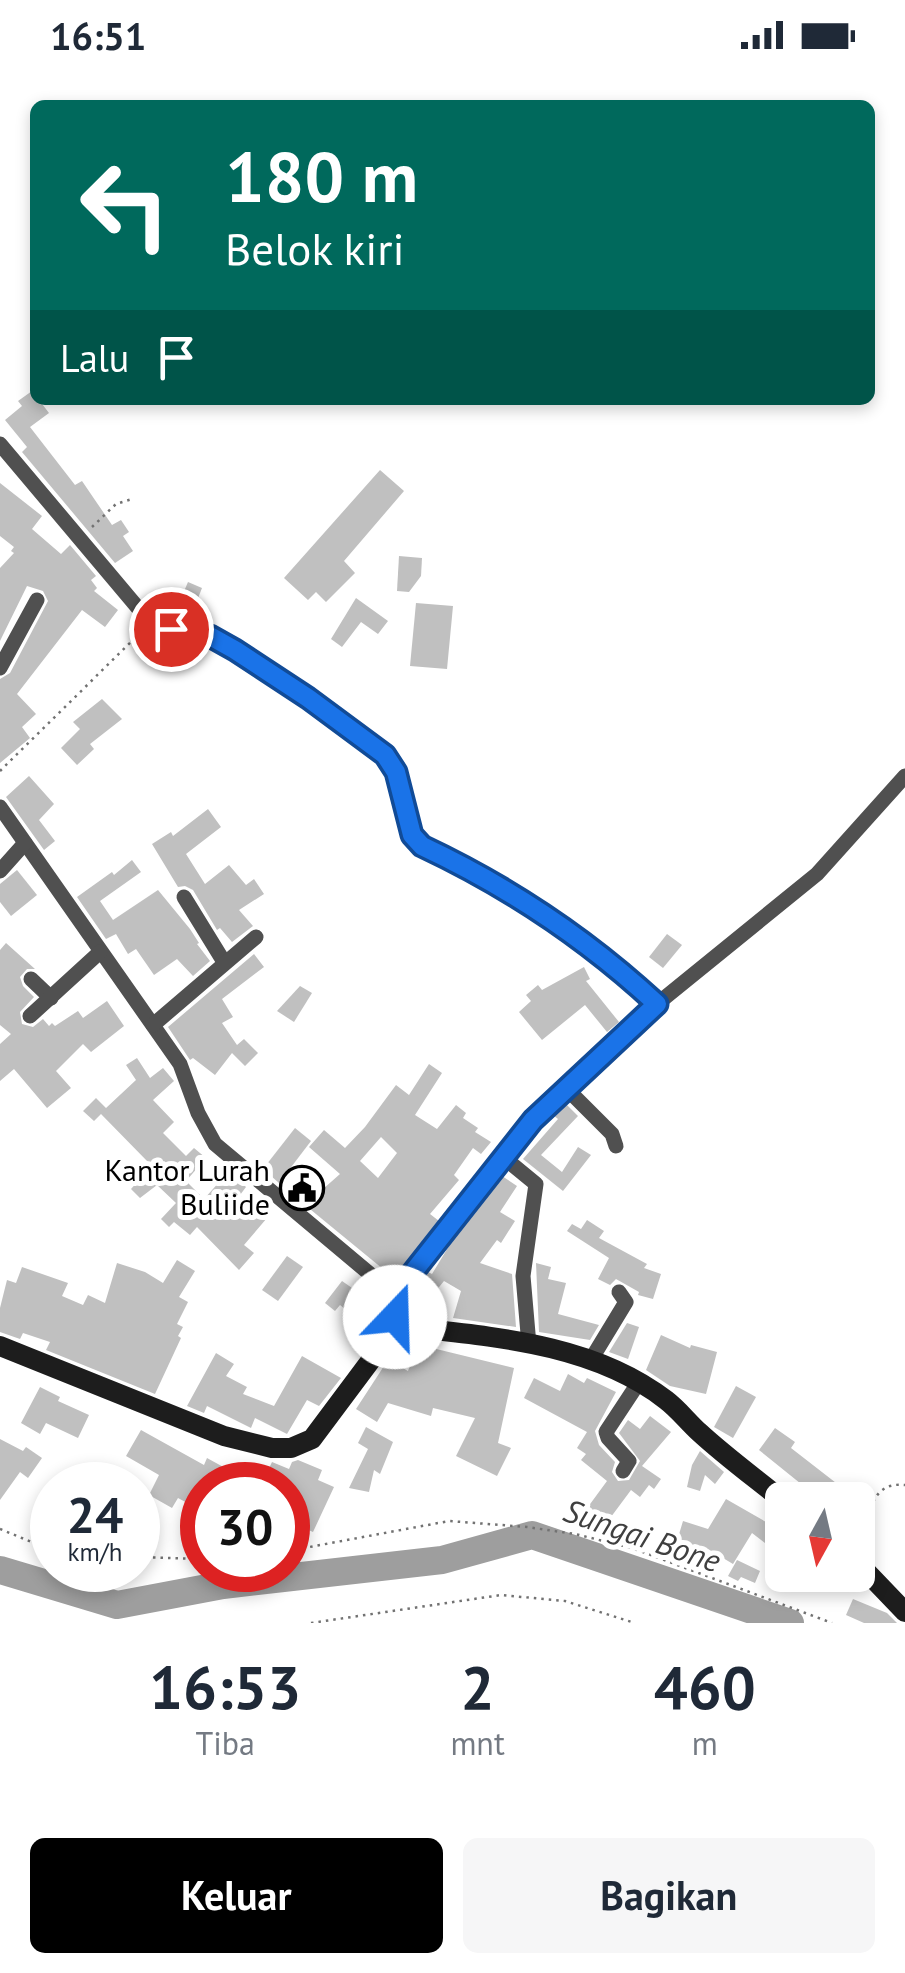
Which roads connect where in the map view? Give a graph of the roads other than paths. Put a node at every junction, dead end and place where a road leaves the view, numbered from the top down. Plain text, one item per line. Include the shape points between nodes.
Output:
1 (0, 444) edge
2 (37, 600) dead end
3 (0, 668) edge
4 (905, 776) edge
5 (0, 807) edge
6 (24, 842) junction
7 (0, 871) edge
8 (184, 897) dead end
9 (256, 937) dead end
10 (100, 952) junction
11 (224, 962) junction
12 (32, 978) dead end
13 (51, 998) junction
14 (657, 1004) junction
15 (30, 1016) dead end
16 (152, 1025) junction
17 (567, 1089) junction
18 (616, 1146) dead end
19 (502, 1156) junction
20 (619, 1292) dead end
21 (395, 1295) junction
22 (426, 1329) junction
23 (396, 1339) junction
24 (529, 1344) junction
25 (0, 1346) edge
26 (592, 1358) junction
27 (639, 1382) junction
28 (623, 1472) dead end
29 (765, 1486) edge
30 (875, 1581) edge
31 (905, 1612) edge

1 - 14 street via 154,622 210,636 363,736 396,772 412,835 422,846 609,960
2 - 3 street
4 - 14 street via 816,874
5 - 6 street
6 - 7 street
6 - 10 street
8 - 11 street
9 - 11 street
10 - 13 street
10 - 16 street
11 - 16 street
12 - 13 street
13 - 15 street
14 - 17 street
16 - 21 street via 180,1064 215,1144
17 - 18 street
17 - 19 street
19 - 21 street
19 - 24 street via 536,1184 523,1276
20 - 26 street via 626,1302
21 - 22 street
21 - 23 street
22 - 23 street
22 - 24 street
23 - 25 street via 374,1356 312,1440 291,1448 224,1436
24 - 26 street
26 - 27 street
27 - 28 street via 606,1432 629,1460
27 - 29 street
30 - 31 street

